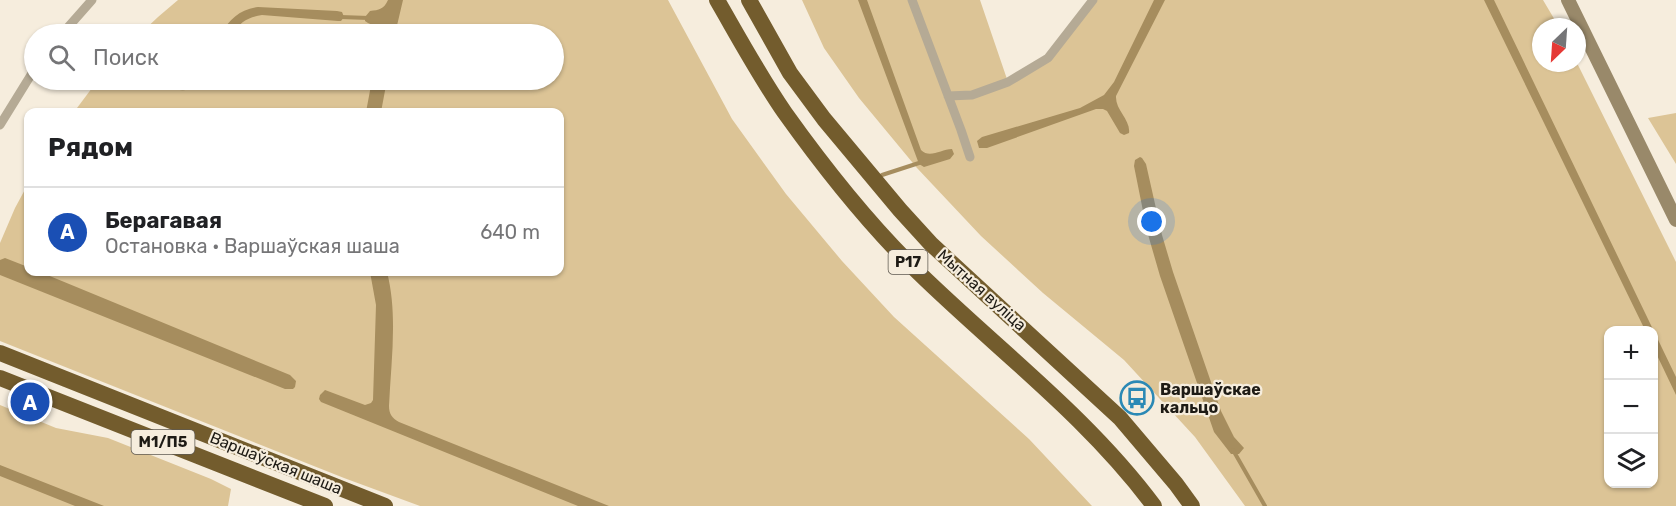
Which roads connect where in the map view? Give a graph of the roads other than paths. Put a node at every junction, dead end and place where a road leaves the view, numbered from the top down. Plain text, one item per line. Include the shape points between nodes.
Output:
1 (92, 0) edge
2 (717, 0) edge
3 (749, 0) edge
4 (912, 0) edge
5 (1093, 0) edge
6 (1568, 0) edge
7 (71, 24) edge
8 (24, 86) edge
9 (948, 96) junction
10 (0, 125) edge
11 (970, 157) dead end
12 (1676, 220) edge
13 (0, 353) edge
14 (0, 378) edge
15 (325, 506) edge
16 (386, 506) edge
17 (1154, 506) edge
18 (1192, 506) edge

1 - 7 street
2 - 17 highway, Мытная вуліца / Р17 via 785,112 870,222 918,272 1090,430
3 - 18 highway, Мытная вуліца / Р17 via 790,73 900,210 1120,418
4 - 9 street
5 - 9 street via 1048,58 1008,82 972,95
6 - 12 main road
8 - 10 street
9 - 11 street
13 - 16 highway, Варшаўская шаша / М1/П5
14 - 15 highway, Варшаўская шаша / М1/П5

